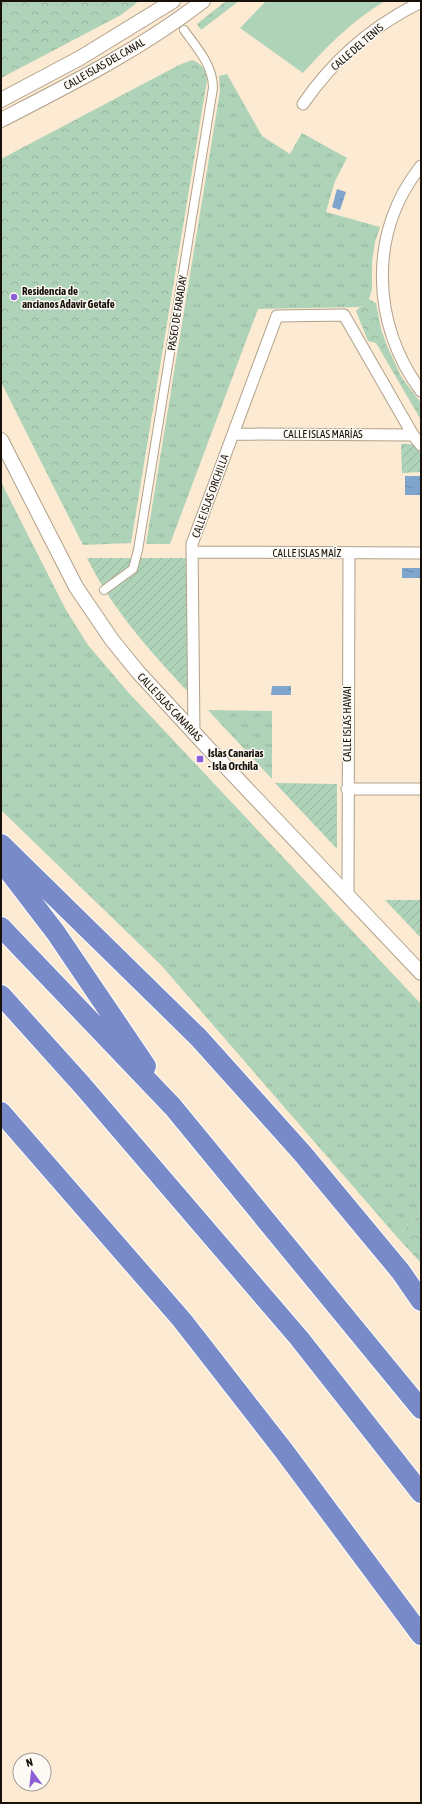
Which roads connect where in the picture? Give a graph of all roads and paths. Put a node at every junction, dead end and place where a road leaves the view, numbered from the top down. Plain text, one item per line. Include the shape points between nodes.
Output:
1 (173, 1) edge
2 (203, 1) edge
3 (421, 2) edge
4 (184, 30) dead end
5 (1, 100) edge
6 (303, 104) dead end
7 (1, 120) edge
8 (421, 166) edge
9 (421, 391) edge
10 (233, 434) junction
11 (413, 435) junction
12 (1, 440) edge
13 (421, 445) edge
14 (192, 552) junction
15 (349, 553) junction
16 (421, 553) edge
17 (104, 590) dead end
18 (194, 733) junction
19 (347, 789) junction
20 (421, 789) edge
21 (1, 844) edge
22 (1, 861) edge
23 (348, 894) junction
24 (1, 927) edge
25 (421, 973) edge
26 (1, 994) edge
27 (174, 1107) junction
28 (1, 1112) edge
29 (421, 1301) edge
30 (421, 1409) edge
31 (421, 1493) edge
32 (421, 1635) edge

1 - 5 street, CALLE ISLAS DEL CANAL via 80,58
2 - 7 street, CALLE ISLAS DEL CANAL via 181,18 100,69
3 - 6 street, CALLE DEL TENIS via 376,28 347,53
4 - 17 street, PASEO DE FARADAY via 210,68 214,88 138,550 133,569
8 - 9 street via 408,183 390,226 383,251 381,284 394,344 408,374
10 - 11 street, CALLE ISLAS MARÍAS
10 - 11 street, CALLE ISLAS ORCHILLA via 276,316 344,315
10 - 14 street, CALLE ISLAS ORCHILLA via 192,544
11 - 13 street
12 - 18 street, CALLE ISLAS CANARIAS via 76,587 112,640
14 - 15 street, CALLE ISLAS MAÍZ
14 - 18 street, CALLE ISLAS ORCHILLA
15 - 16 street, CALLE ISLAS MAÍZ
15 - 19 street, CALLE ISLAS HAWAI
18 - 23 street, CALLE ISLAS CANARIAS
19 - 20 street
19 - 23 street, CALLE ISLAS HAWAI
21 - 29 highway via 199,1038 303,1154 401,1272
22 - 27 highway via 56,933
23 - 25 street, CALLE ISLAS CANARIAS
24 - 27 highway
26 - 31 highway via 299,1338
27 - 30 highway
28 - 32 highway via 182,1320 284,1451

